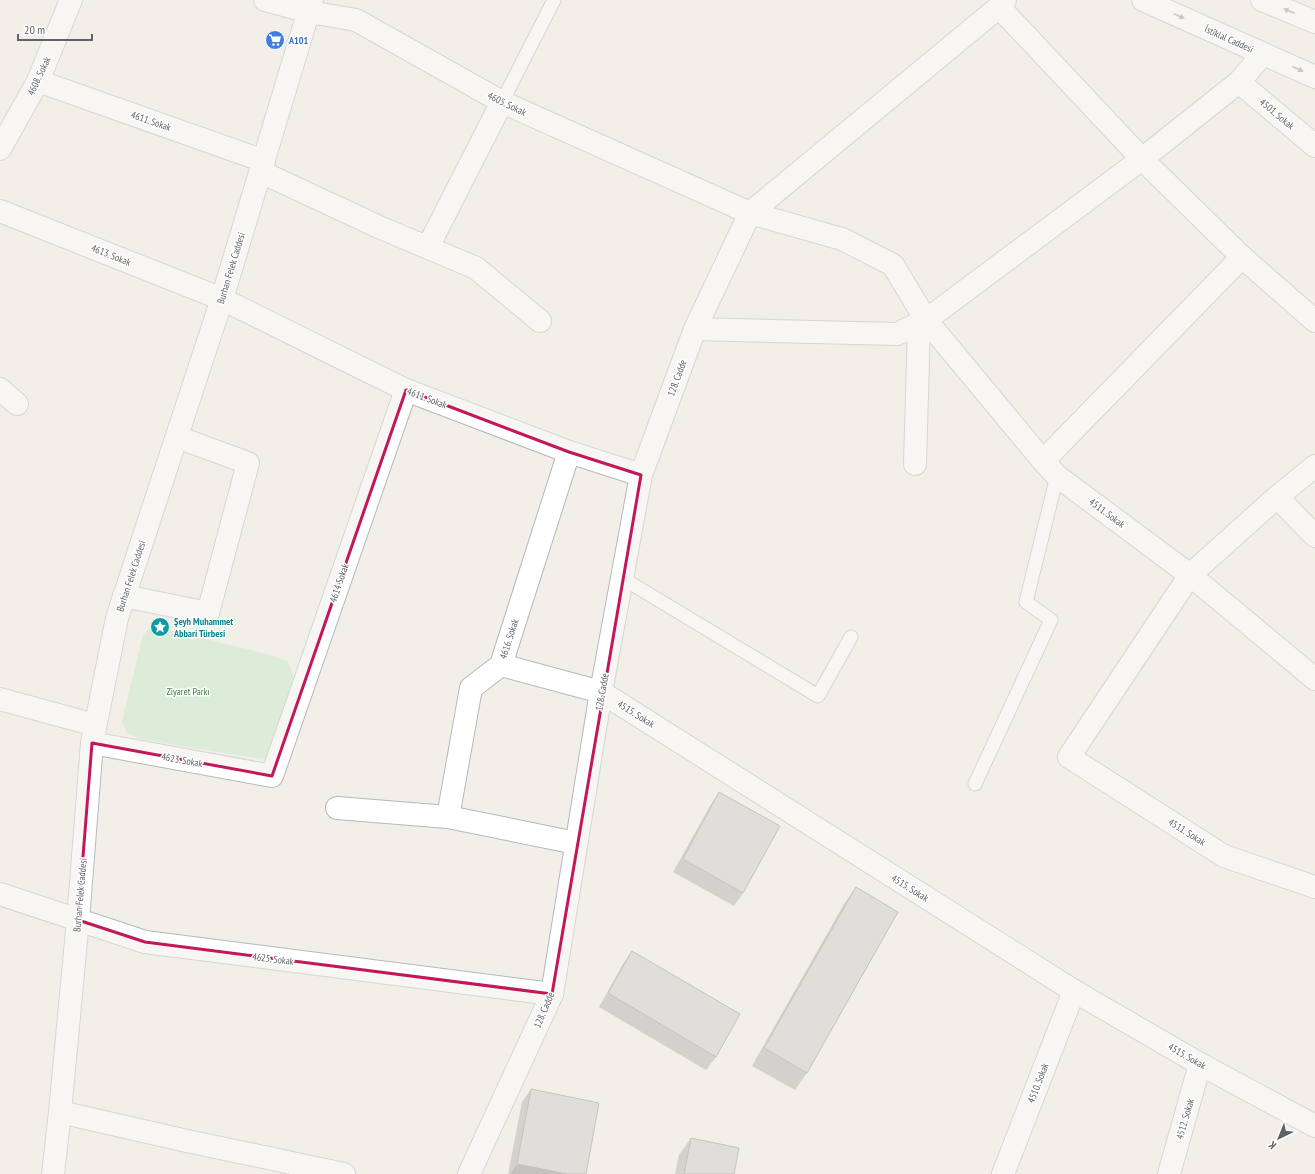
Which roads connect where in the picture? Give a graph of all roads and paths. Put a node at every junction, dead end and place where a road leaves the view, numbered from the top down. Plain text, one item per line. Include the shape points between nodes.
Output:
1 (71, 0) edge
2 (265, 0) edge
3 (554, 0) edge
4 (1144, 0) edge
5 (1262, 0) edge
6 (1002, 4) edge
7 (311, 6) edge
8 (1315, 22) edge
9 (1263, 54) junction
10 (1315, 77) edge
11 (38, 81) junction
12 (1239, 82) junction
13 (502, 102) junction
14 (1315, 146) edge
15 (0, 149) edge
16 (1142, 159) junction
17 (262, 166) junction
18 (0, 211) edge
19 (750, 213) junction
20 (428, 248) junction
21 (1242, 257) junction
22 (222, 299) junction
23 (540, 320) dead end
24 (1315, 321) edge
25 (923, 322) junction
26 (695, 329) junction
27 (0, 389) edge
28 (406, 390) junction
29 (17, 404) dead end
30 (177, 437) junction
31 (569, 452) junction
32 (915, 464) dead end
33 (1315, 466) edge
34 (1050, 469) junction
35 (641, 475) junction
36 (1276, 497) junction
37 (1315, 536) edge
38 (1190, 575) junction
39 (622, 578) junction
40 (124, 596) junction
41 (851, 637) dead end
42 (501, 665) junction
43 (1315, 678) edge
44 (601, 692) junction
45 (0, 699) edge
46 (94, 734) junction
47 (272, 776) joint
48 (975, 784) dead end
49 (337, 808) dead end
50 (448, 817) junction
51 (576, 843) junction
52 (1315, 887) edge
53 (0, 894) edge
54 (78, 920) junction
55 (1074, 991) junction
56 (552, 994) junction
57 (1200, 1064) junction
58 (60, 1112) junction
59 (1315, 1126) edge
60 (53, 1174) edge
61 (344, 1174) edge
62 (469, 1174) edge
63 (1003, 1174) edge
64 (1169, 1174) edge

1 - 11 street, 4608. Sokak
2 - 7 street, 4605. Sokak
3 - 13 lane
4 -> 9 street, İstiklal Caddesi
8 -> 5 street
6 - 16 street
6 - 19 street
7 - 13 street, 4605. Sokak via 356,20
7 - 17 street, Burhan Felek Caddesi
9 -> 10 street, İstiklal Caddesi
9 - 12 street
11 - 15 street, 4608. Sokak
11 - 17 street, 4611. Sokak
12 - 14 street, 4501. Sokak
12 - 16 street
13 - 19 street, 4605. Sokak
13 - 20 street
16 - 21 street
16 - 25 street
17 - 20 street, 4611. Sokak via 379,227
17 - 22 street, Burhan Felek Caddesi
18 - 22 street, 4613. Sokak
19 - 25 street, 4605. Sokak via 842,239 893,265
19 - 26 street, 128. Cadde
20 - 23 street, 4611. Sokak via 476,268
21 - 24 street
21 - 34 street
22 - 28 street, 4611. Sokak
22 - 30 street, Burhan Felek Caddesi
25 - 26 street via 897,334
25 - 32 street
25 - 34 street, 4511. Sokak
26 - 35 street, 128. Cadde
27 - 29 street
28 - 31 street, 4611. Sokak
28 - 47 street, 4614 Sokak
30 - 40 street, Burhan Felek Caddesi
30 - 40 street via 248,463 208,613
31 - 35 street, 4611. Sokak
31 - 42 street, 4616. Sokak
33 - 36 street
34 - 38 street, 4511. Sokak
34 - 48 lane via 1026,602 1051,620
35 - 39 street, 128. Cadde
36 - 37 street
36 - 38 street
38 - 43 street, 4511. Sokak
38 - 52 street, 4511. Sokak via 1069,757 1224,856
39 - 41 lane via 818,696
39 - 44 street, 128. Cadde
40 - 46 street, Burhan Felek Caddesi via 117,618
42 - 44 street, 4515. Sokak
42 - 50 street, 4616. Sokak via 471,688
44 - 51 street, 128. Cadde
44 - 55 street, 4515. Sokak
45 - 46 street, 4623. Sokak
46 - 47 street, 4623. Sokak
46 - 54 street, Burhan Felek Caddesi
49 - 50 street
50 - 51 street
51 - 56 street, 128. Cadde
53 - 54 street, 4625. Sokak
54 - 56 street, 4625. Sokak via 145,942
54 - 58 street, Burhan Felek Caddesi
55 - 57 street, 4515. Sokak
55 - 63 street, 4510. Sokak
56 - 62 street, 128. Cadde
57 - 59 street, 4515. Sokak
57 - 64 street, 4512. Sokak
58 - 60 street, Burhan Felek Caddesi
58 - 61 street

